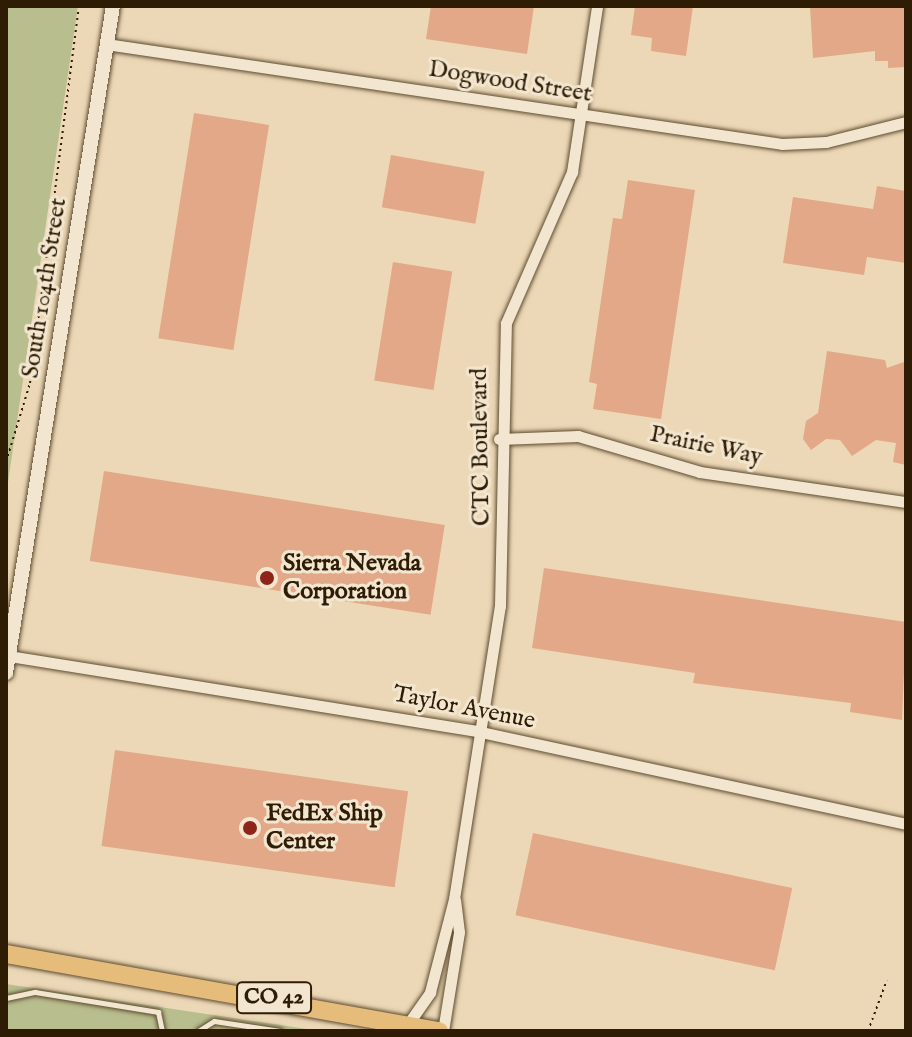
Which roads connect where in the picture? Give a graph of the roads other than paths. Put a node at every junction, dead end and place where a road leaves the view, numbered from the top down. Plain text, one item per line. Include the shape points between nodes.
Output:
1 (113, 6) edge
2 (597, 6) edge
3 (106, 44) junction
4 (580, 115) junction
5 (906, 122) edge
6 (499, 439) junction
7 (906, 502) edge
8 (9, 656) junction
9 (6, 673) edge
10 (481, 732) junction
11 (906, 824) edge
12 (454, 899) junction
13 (6, 954) edge
14 (6, 998) edge
15 (408, 1024) junction
16 (162, 1031) edge
17 (198, 1031) edge
18 (280, 1031) edge
19 (441, 1031) edge

1 - 3 street, South 104th Street
2 - 4 street, CTC Boulevard
3 - 4 street, Dogwood Street
3 - 8 street, South 104th Street
4 - 5 street, Dogwood Street via 782,144 826,142
4 - 6 street, CTC Boulevard via 572,172 506,323
6 - 7 street, Prairie Way via 578,436 700,472
6 - 10 street, CTC Boulevard via 503,570
8 - 9 street, South 104th Street
8 - 10 street, Taylor Avenue
10 - 11 street, Taylor Avenue
10 - 12 street, CTC Boulevard
12 - 15 street, CTC Boulevard via 430,992
12 - 19 street, CTC Boulevard via 459,932
13 - 15 main road, CO 42
14 - 16 lane via 35,992 158,1012
15 - 19 main road, CO 42
17 - 18 lane via 214,1021

